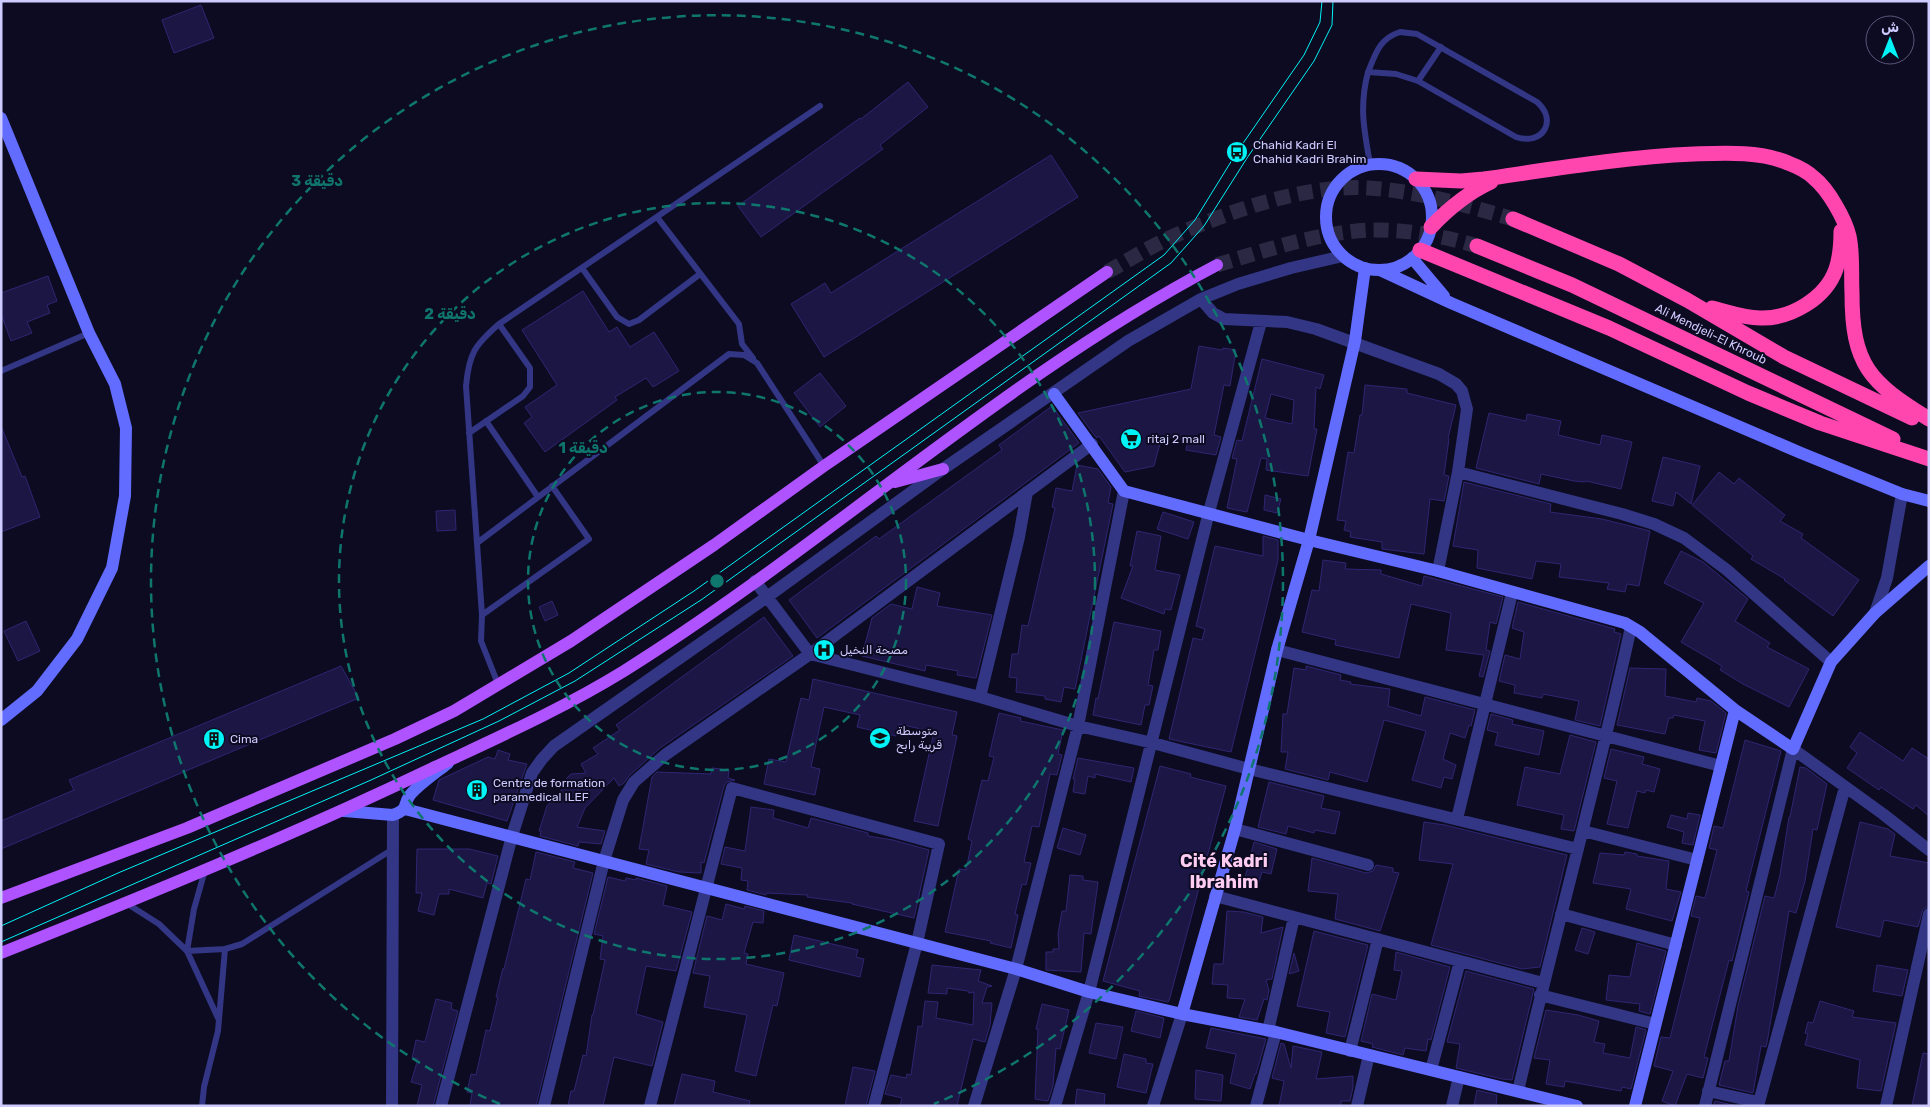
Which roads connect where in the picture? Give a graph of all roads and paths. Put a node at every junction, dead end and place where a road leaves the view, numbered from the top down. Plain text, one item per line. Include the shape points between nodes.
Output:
1 (1441, 47) junction
2 (1368, 72) junction
3 (1418, 81) junction
4 (820, 106) dead end
5 (1, 118) edge
6 (1370, 164) junction
7 (1506, 176) junction
8 (1416, 178) junction
9 (657, 217) junction
10 (1513, 219) tunnel mouth
11 (1842, 219) junction
12 (1431, 228) junction
13 (1478, 246) tunnel mouth
14 (1416, 254) junction
15 (1343, 256) junction
16 (1217, 265) tunnel mouth
17 (582, 268) junction
18 (1366, 268) junction
19 (1380, 270) junction
20 (1107, 272) tunnel mouth
21 (700, 274) junction
22 (1201, 299) junction
23 (1686, 300) junction
24 (1451, 303) junction
25 (1261, 322) junction
26 (499, 324) junction
27 (89, 333) junction
28 (1355, 341) junction
29 (757, 363) junction
30 (1, 372) edge
31 (1054, 394) junction
32 (1929, 419) edge
33 (486, 421) junction
34 (1929, 426) edge
35 (469, 433) junction
36 (1092, 444) junction
37 (1929, 458) edge
38 (824, 466) junction
39 (944, 469) junction
40 (1458, 472) junction
41 (888, 484) junction
42 (552, 486) junction
43 (1124, 491) junction
44 (1028, 492) junction
45 (1902, 494) junction
46 (538, 497) junction
47 (1929, 501) edge
48 (1209, 512) junction
49 (1309, 540) junction
50 (477, 543) junction
51 (1929, 566) edge
52 (1438, 571) junction
53 (755, 581) junction
54 (1512, 593) junction
55 (767, 597) junction
56 (1875, 613) junction
57 (482, 615) junction
58 (1631, 627) junction
59 (1277, 650) junction
60 (810, 654) junction
61 (1831, 662) junction
62 (498, 684) junction
63 (980, 697) junction
64 (1484, 703) junction
65 (1735, 710) junction
66 (1, 720) edge
67 (1078, 726) junction
68 (1607, 735) junction
69 (1152, 743) junction
70 (1793, 749) junction
71 (453, 759) junction
72 (1721, 766) junction
73 (1249, 769) junction
74 (1845, 787) junction
75 (405, 808) junction
76 (344, 811) junction
77 (393, 815) junction
78 (1457, 818) junction
79 (1235, 829) junction
80 (1583, 831) junction
81 (512, 836) junction
82 (392, 849) junction
83 (1578, 849) junction
84 (1929, 850) edge
85 (1697, 860) junction
86 (604, 861) junction
87 (1368, 865) dead end
88 (206, 870) junction
89 (705, 887) junction
90 (26, 888) junction
91 (1, 893) edge
92 (1215, 896) junction
93 (1, 898) edge
94 (126, 903) junction
95 (1561, 914) junction
96 (1929, 914) edge
97 (1294, 917) junction
98 (1378, 939) junction
99 (917, 943) junction
100 (1676, 945) junction
101 (225, 949) junction
102 (187, 951) junction
103 (1, 954) edge
104 (1460, 961) junction
105 (1016, 969) junction
106 (1542, 989) junction
107 (1089, 992) junction
108 (1182, 1014) junction
109 (219, 1019) junction
110 (1655, 1024) junction
111 (1272, 1032) junction
112 (1350, 1050) junction
113 (1369, 1055) junction
114 (1431, 1070) junction
115 (1459, 1077) junction
116 (1518, 1091) junction
117 (1708, 1091) junction
118 (1540, 1101) edge
119 (1758, 1104) edge
120 (202, 1106) edge
121 (392, 1106) edge
122 (441, 1106) edge
123 (544, 1106) edge
124 (650, 1106) edge
125 (874, 1106) edge
126 (974, 1106) edge
127 (1054, 1106) edge
128 (1153, 1106) edge
129 (1256, 1106) edge
130 (1357, 1106) edge
131 (1452, 1106) edge
132 (1577, 1106) edge
133 (1634, 1106) edge
134 (1705, 1106) edge
135 (1886, 1106) edge

1 - 2 lane via 1409,32 1391,35 1378,47
1 - 3 lane
1 - 3 lane via 1537,102 1547,116 1547,125 1542,133 1525,140 1516,137
2 - 3 lane via 1396,74
2 - 6 lane via 1362,104
4 - 9 lane
5 - 27 street
6 - 8 street via 1387,164
6 - 15 street via 1340,180 1326,210 1327,227
7 - 8 highway via 1461,181
7 - 11 highway via 1664,156 1758,155 1787,162 1814,178 1832,199
7 - 12 highway via 1465,196
8 - 12 street via 1426,193 1431,210
9 - 17 lane
9 - 21 lane
10 - 23 highway, Ali Mendjeli-El Khroub via 1619,264
11 - 23 highway via 1836,270 1821,293 1806,306 1784,315 1761,318
11 - 32 highway via 1849,235 1852,315 1858,351 1878,383
12 - 14 street via 1427,240
13 - 37 highway, Ali Mendjeli-El Khroub via 1607,301
14 - 19 street via 1402,264
14 - 24 street via 1430,282
14 - 37 highway via 1609,328 1820,423
15 - 18 street
15 - 22 street via 1238,284
16 - 41 main road via 1164,292 1034,377
17 - 21 lane via 617,317 628,324 639,320
17 - 26 lane
18 - 19 street
18 - 28 street
19 - 24 street
20 - 38 main road
21 - 29 lane via 739,324 742,344
22 - 25 street via 1213,313 1224,319
22 - 31 street via 1128,341
23 - 34 highway, Ali Mendjeli-El Khroub via 1784,357
24 - 45 street
25 - 28 street via 1287,322
25 - 48 street
26 - 33 lane via 530,368 530,388
26 - 35 lane via 480,341 468,363
27 - 30 lane
27 - 66 street via 115,384 126,428 125,496 112,568 77,639 37,691
28 - 40 street via 1448,378 1462,391 1467,410
28 - 49 street
29 - 38 lane
29 - 42 lane via 744,355 729,354
31 - 36 street
31 - 39 street
33 - 35 lane
33 - 46 lane
35 - 50 lane
36 - 43 street
36 - 44 street
38 - 62 main road via 572,641
39 - 41 main road
39 - 55 street
40 - 52 street
40 - 61 street via 1622,514 1676,535 1727,570
41 - 53 main road
42 - 46 lane
42 - 57 lane via 589,539
43 - 48 street
43 - 67 street
44 - 60 street
44 - 63 street
45 - 47 street
45 - 56 street via 1886,578
46 - 50 lane
48 - 49 street
48 - 69 street
49 - 52 street
49 - 59 street
50 - 57 lane
51 - 56 street
52 - 54 street
53 - 55 street
53 - 71 main road via 622,672 528,724
54 - 58 street
54 - 64 street
55 - 60 street
55 - 81 street via 554,746 532,774
56 - 61 street
57 - 62 lane via 481,641
58 - 65 street
58 - 68 street
59 - 64 street
59 - 73 street
60 - 63 street
60 - 86 street via 665,755 634,782 624,800
61 - 70 street
62 - 90 main road via 454,711 395,739 187,828
63 - 67 street
64 - 68 street
64 - 78 street
65 - 70 street
65 - 72 street
67 - 69 street
67 - 105 street
68 - 72 street
68 - 80 street
69 - 73 street
69 - 107 street
70 - 74 street
70 - 117 street
71 - 75 street via 410,796
71 - 76 main road
72 - 85 street
73 - 78 street
73 - 79 street
74 - 84 street
74 - 119 street
75 - 77 street
75 - 81 street
76 - 77 street
76 - 88 main road
77 - 82 street
78 - 83 street
79 - 87 street
79 - 92 street
80 - 83 street
80 - 85 street
81 - 86 street
81 - 122 street
82 - 101 lane via 249,940
82 - 121 street
83 - 95 street
85 - 100 street
86 - 89 street
86 - 123 street
88 - 94 main road
88 - 102 lane via 194,909
89 - 99 street
89 - 99 street via 732,788 939,844
89 - 124 street
90 - 91 lane
90 - 93 main road
92 - 97 street
92 - 108 street
94 - 102 lane via 159,924
94 - 103 main road
95 - 100 street
95 - 106 street
96 - 135 street
97 - 98 street
97 - 111 street
98 - 104 street
98 - 112 street
99 - 105 street
99 - 125 street
100 - 110 street
101 - 102 lane
101 - 109 lane
102 - 109 lane
104 - 106 street
104 - 114 street
105 - 107 street
105 - 126 street
106 - 110 street
106 - 116 street
107 - 108 street
107 - 127 street
108 - 111 street
108 - 128 street
109 - 120 lane
110 - 133 street
111 - 112 street
111 - 129 street
112 - 113 street
113 - 114 street
113 - 130 street
114 - 115 street
115 - 116 street
115 - 131 street
116 - 118 street
117 - 119 street
117 - 134 street
118 - 132 street

